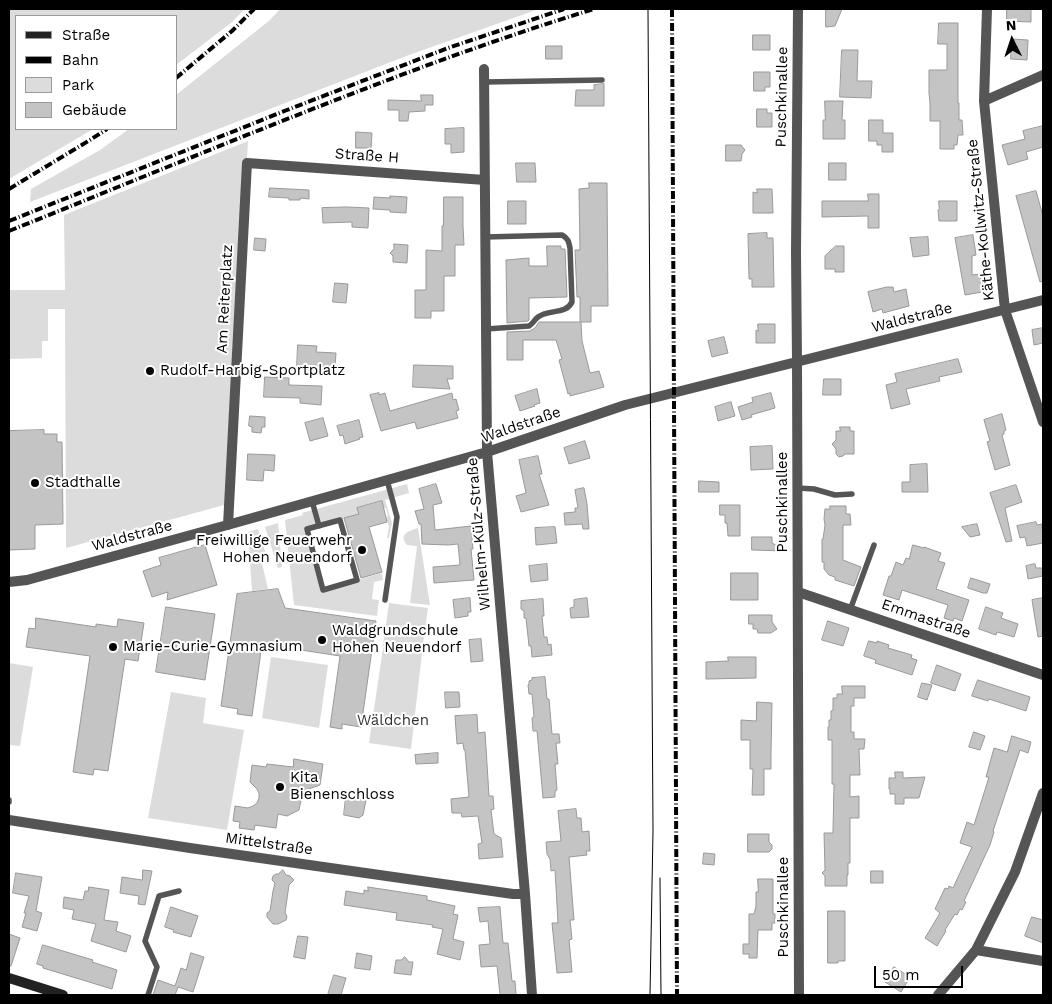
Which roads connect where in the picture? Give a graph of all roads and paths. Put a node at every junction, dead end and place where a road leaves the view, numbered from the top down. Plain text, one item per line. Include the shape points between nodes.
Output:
1 (798, 9) edge
2 (987, 9) edge
3 (484, 70) dead end
4 (1043, 75) edge
5 (602, 80) dead end
6 (485, 82) junction
7 (984, 101) junction
8 (247, 164) joint
9 (485, 180) junction
10 (485, 237) junction
11 (1043, 300) edge
12 (1005, 310) junction
13 (486, 329) junction
14 (797, 361) junction
15 (1043, 422) edge
16 (487, 452) junction
17 (387, 480) junction
18 (798, 488) junction
19 (852, 494) dead end
20 (312, 501) junction
21 (228, 525) junction
22 (319, 526) junction
23 (874, 545) dead end
24 (9, 582) edge
25 (798, 592) junction
26 (385, 600) dead end
27 (850, 610) junction
28 (1043, 675) edge
29 (1043, 793) edge
30 (9, 820) edge
31 (180, 891) dead end
32 (525, 894) junction
33 (976, 950) junction
34 (1043, 961) edge
35 (9, 978) edge
36 (63, 995) edge
37 (148, 995) edge
38 (532, 995) edge
39 (799, 995) edge
40 (938, 995) edge

1 - 14 street, Puschkinallee
2 - 7 street, Käthe-Kollwitz-Straße
3 - 6 street, Wilhelm-Külz-Straße
4 - 7 street
5 - 6 lane
6 - 9 street, Wilhelm-Külz-Straße
7 - 12 street, Käthe-Kollwitz-Straße
8 - 9 street, Straße H
8 - 21 street, Am Reiterplatz
9 - 10 street, Wilhelm-Külz-Straße
10 - 13 street, Wilhelm-Külz-Straße
10 - 13 lane via 565,236 570,242 572,302 567,308 540,316 529,326
11 - 12 street, Waldstraße
12 - 14 street, Waldstraße
12 - 15 street, Käthe-Kollwitz-Straße
13 - 16 street, Wilhelm-Külz-Straße
14 - 16 street, Waldstraße via 625,405
14 - 18 street, Puschkinallee
16 - 17 street, Waldstraße
16 - 32 street, Wilhelm-Külz-Straße
17 - 20 street, Waldstraße
17 - 26 lane via 397,517
18 - 19 lane via 834,495
18 - 25 street, Puschkinallee
20 - 21 street, Waldstraße
20 - 22 lane
21 - 24 street, Waldstraße
22 - 22 lane via 340,520 357,580 323,590 307,529
23 - 27 lane
25 - 27 street, Emmastraße
25 - 39 street, Puschkinallee
27 - 28 street, Emmastraße
29 - 33 street via 1015,872
30 - 32 street, Mittelstraße
31 - 37 lane via 159,896 145,940 157,967
32 - 38 street, Wilhelm-Külz-Straße
33 - 34 street
33 - 40 street
35 - 36 main road

